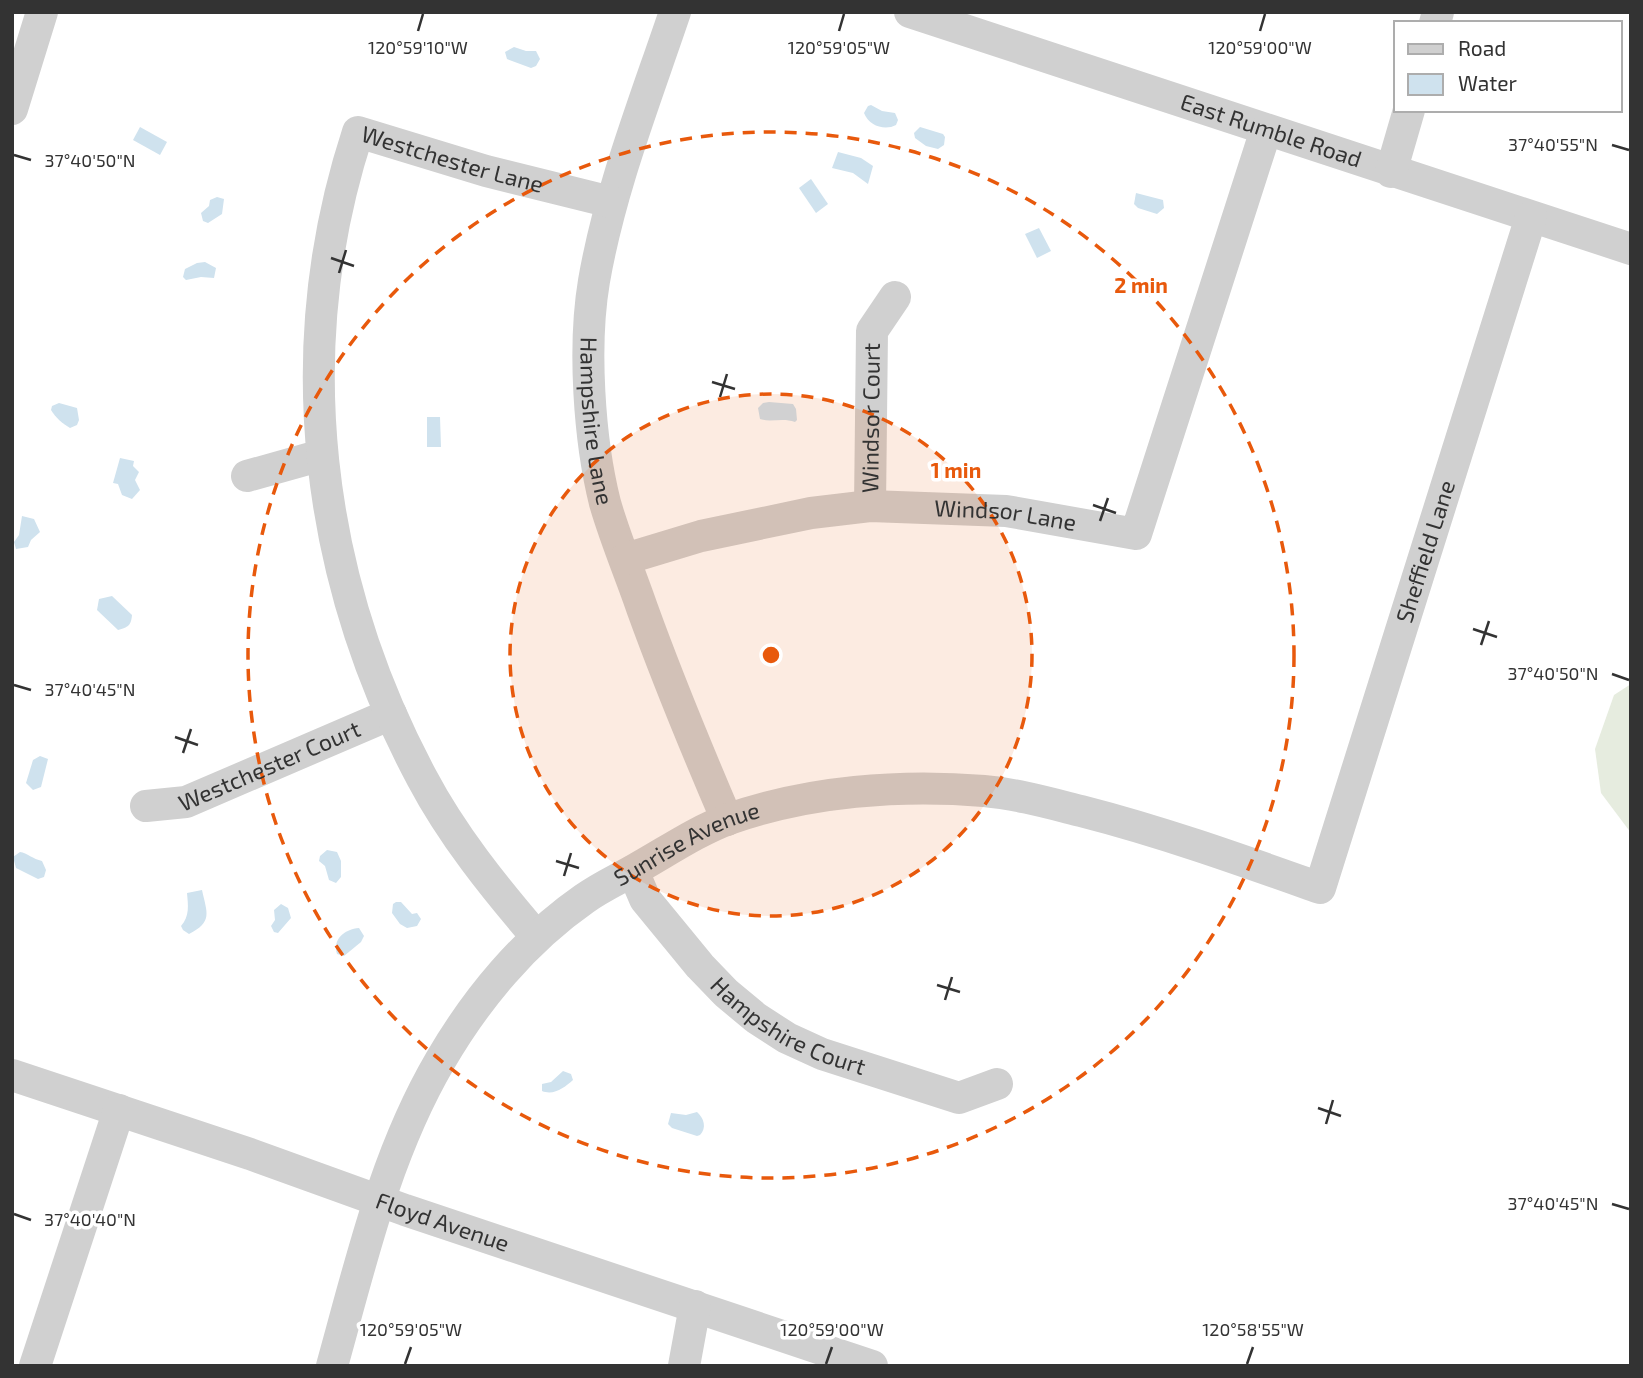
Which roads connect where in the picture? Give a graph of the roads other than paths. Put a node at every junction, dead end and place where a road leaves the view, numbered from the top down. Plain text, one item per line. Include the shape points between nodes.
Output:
1 (42, 12) edge
2 (675, 12) edge
3 (911, 12) edge
4 (21, 46) edge
5 (12, 109) edge
6 (1408, 112) edge
7 (1266, 130) junction
8 (1391, 172) junction
9 (611, 202) junction
10 (1531, 217) junction
11 (1631, 249) edge
12 (895, 297) dead end
13 (322, 455) junction
14 (247, 475) dead end
15 (870, 506) junction
16 (625, 559) junction
17 (391, 714) junction
18 (146, 806) dead end
19 (727, 820) junction
20 (633, 871) junction
21 (1320, 888) joint
22 (536, 936) junction
23 (12, 1075) edge
24 (997, 1084) dead end
25 (119, 1110) junction
26 (379, 1201) junction
27 (695, 1306) junction
28 (35, 1366) edge
29 (332, 1366) edge
30 (684, 1366) edge
31 (872, 1366) edge

1 - 4 street
2 - 9 street, Hampshire Lane
3 - 7 street, East Rumble Road
4 - 5 street
6 - 8 street
7 - 8 street, East Rumble Road
7 - 15 street, Windsor Lane via 1136,534 1006,511
8 - 10 street, East Rumble Road
9 - 13 street, Westchester Lane via 358,132 332,229 322,306
9 - 16 street, Hampshire Lane via 593,283 589,350 593,443 606,504
10 - 11 street, East Rumble Road
10 - 21 street, Sheffield Lane
12 - 15 street, Windsor Court via 872,331
13 - 14 street
13 - 17 street, Westchester Lane via 348,598 373,676
15 - 16 street, Windsor Lane via 722,531
16 - 19 street, Hampshire Lane via 674,695
17 - 18 street, Westchester Court via 186,802
17 - 22 street, Westchester Lane via 456,835
19 - 20 street, Sunrise Avenue
19 - 21 street, Sunrise Avenue via 861,791 986,791 1101,816 1202,845
20 - 22 street, Sunrise Avenue via 586,897
20 - 24 street, Hampshire Court via 645,899 700,966 756,1018 787,1038 822,1054 959,1098
22 - 26 street, Sunrise Avenue via 474,1009 440,1060 416,1105
23 - 25 street, Floyd Avenue
25 - 26 street, Floyd Avenue
25 - 28 street
26 - 27 street, Floyd Avenue
26 - 29 street, Sunrise Avenue
27 - 30 street
27 - 31 street, Floyd Avenue

